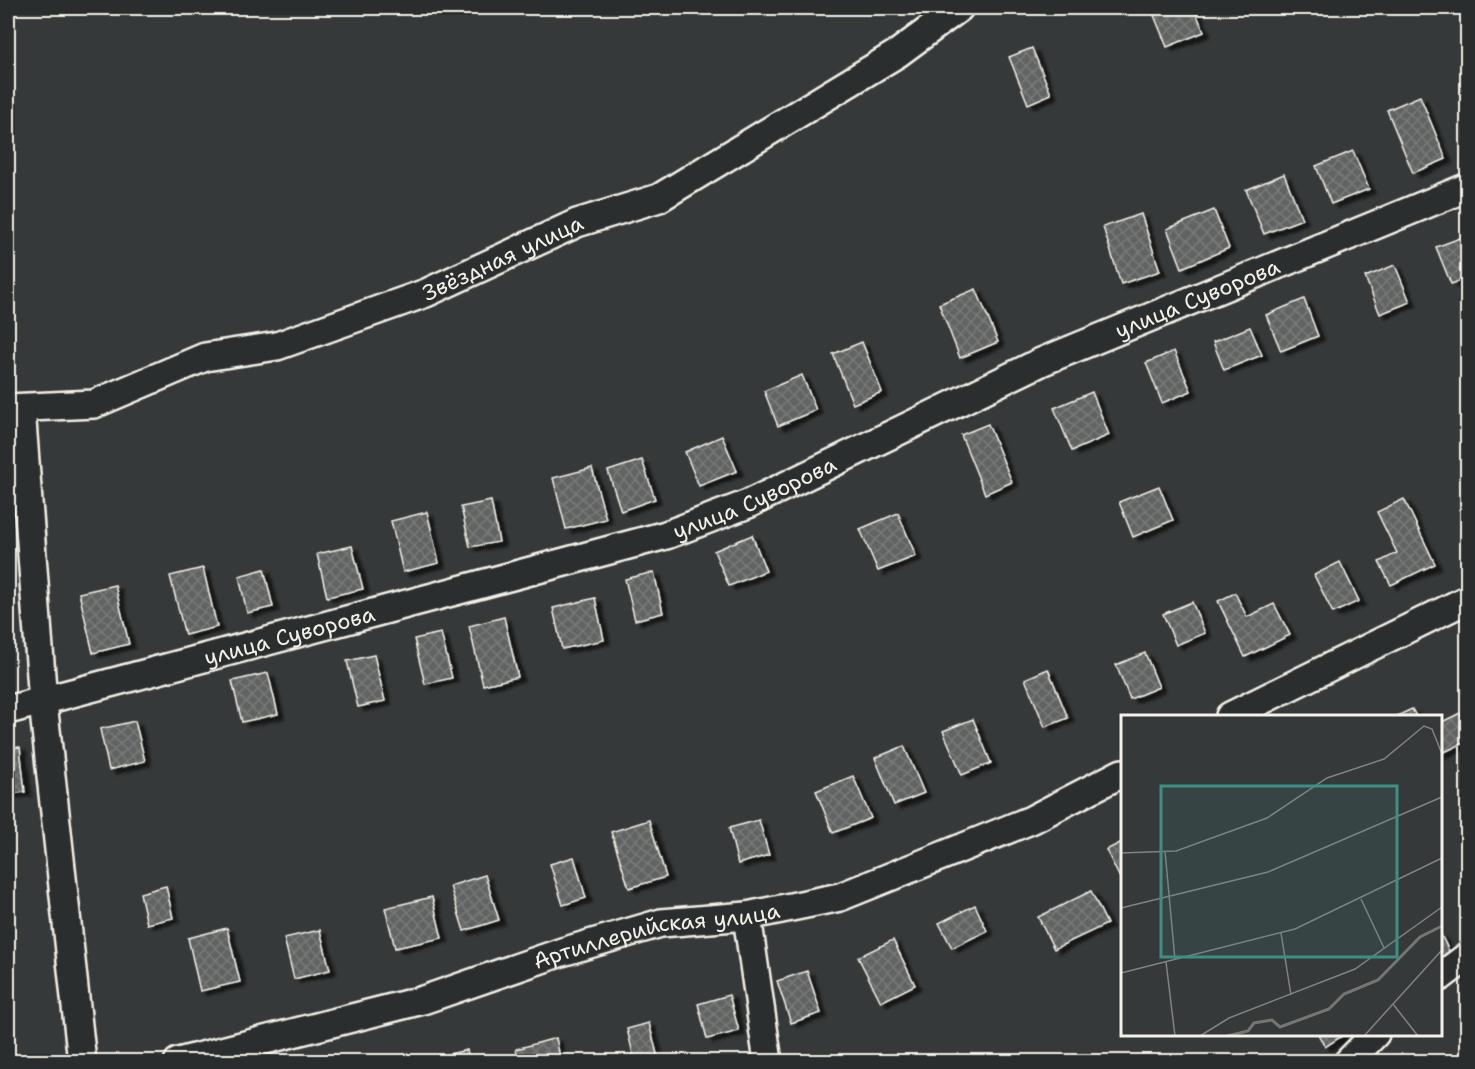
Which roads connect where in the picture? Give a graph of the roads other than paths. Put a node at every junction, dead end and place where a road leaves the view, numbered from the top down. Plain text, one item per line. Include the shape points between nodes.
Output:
1 (959, 8) edge
2 (1467, 187) edge
3 (14, 408) edge
4 (1467, 599) edge
5 (43, 702) junction
6 (8, 710) edge
7 (1255, 710) edge
8 (1237, 715) edge
9 (1121, 773) edge
10 (747, 916) junction
11 (1467, 956) edge
12 (1442, 975) edge
13 (1374, 1036) edge
14 (82, 1062) edge
15 (178, 1062) edge
16 (768, 1062) edge
17 (1348, 1062) edge

1 - 3 street, Звёздная улица via 898,53 659,198 577,223 426,293 277,346 205,357 94,404
2 - 5 street, улица Суворова via 1041,362 748,504 666,535
3 - 5 street
4 - 7 street
5 - 6 street, улица Суворова
5 - 14 street
7 - 8 street
9 - 10 street, Артиллерийская улица via 1031,820 840,897
10 - 15 street, Артиллерийская улица via 661,923 423,999
10 - 16 street
11 - 12 street
13 - 17 street

